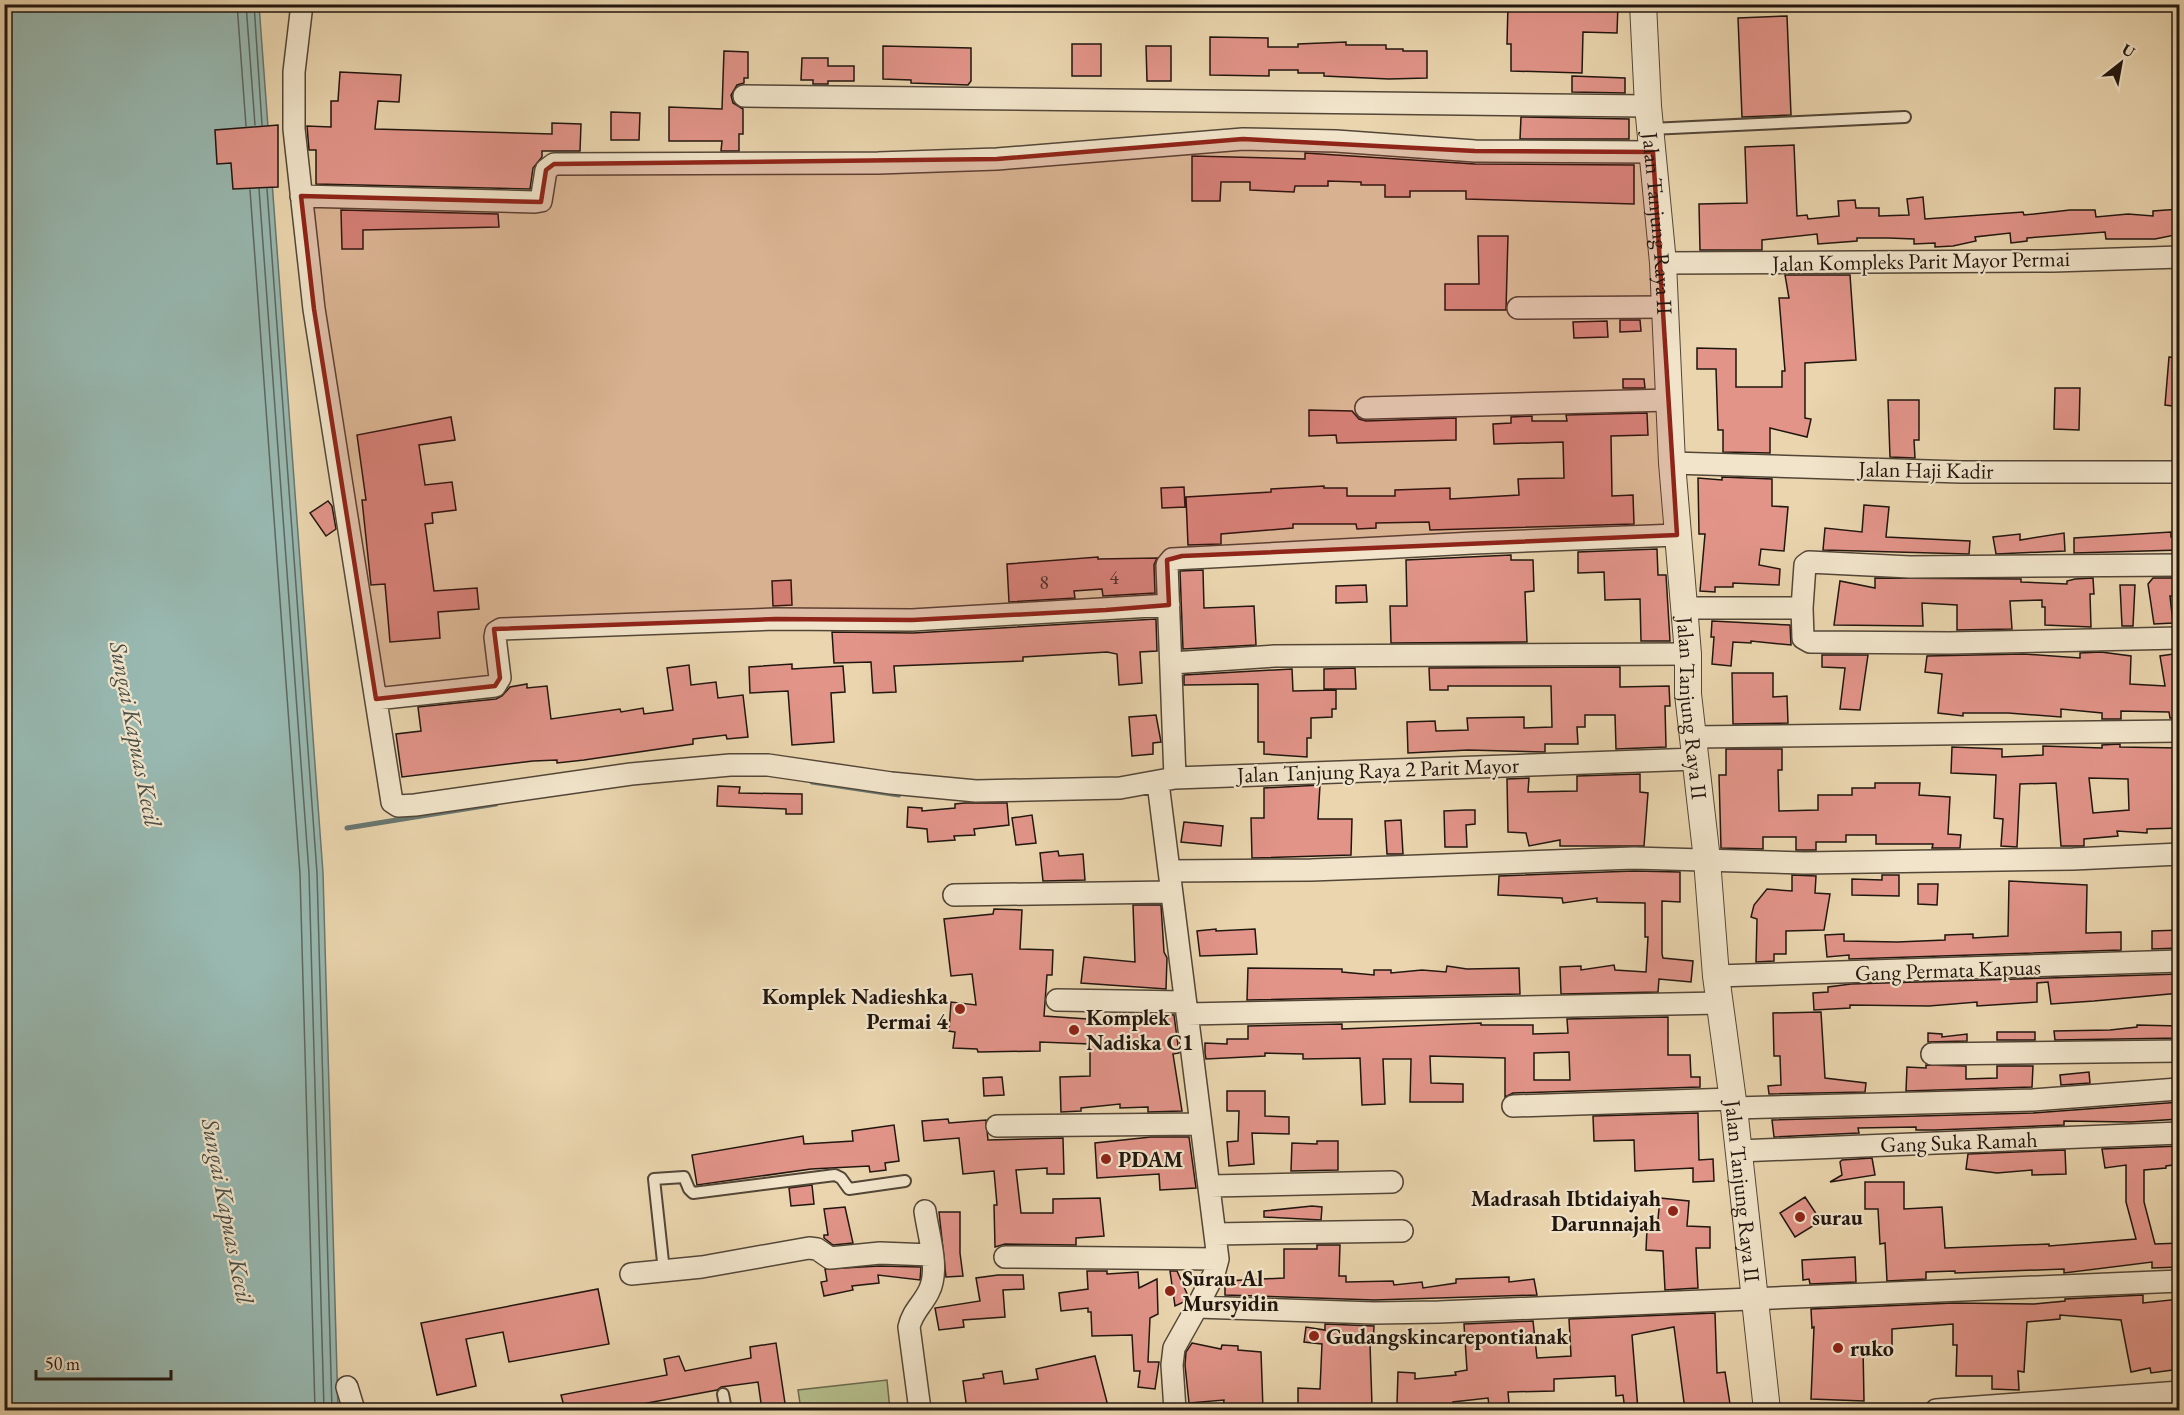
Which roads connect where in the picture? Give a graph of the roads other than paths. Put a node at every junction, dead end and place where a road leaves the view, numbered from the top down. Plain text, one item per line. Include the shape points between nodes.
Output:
1 (302, 4) edge
2 (1643, 4) edge
3 (744, 96) dead end
4 (1905, 117) dead end
5 (1650, 129) junction
6 (302, 196) junction
7 (2180, 257) edge
8 (1663, 263) junction
9 (1664, 307) junction
10 (1518, 308) dead end
11 (1669, 400) junction
12 (1366, 408) dead end
13 (1672, 463) junction
14 (2180, 472) edge
15 (1677, 535) junction
16 (2180, 565) edge
17 (1168, 604) junction
18 (1685, 608) junction
19 (1802, 608) junction
20 (2180, 638) edge
21 (1688, 654) junction
22 (1172, 663) junction
23 (376, 699) junction
24 (2180, 731) edge
25 (1694, 748) junction
26 (1167, 781) junction
27 (2180, 854) edge
28 (1707, 860) junction
29 (1170, 881) junction
30 (954, 895) dead end
31 (2180, 962) edge
32 (1716, 976) junction
33 (1057, 1000) dead end
34 (1719, 1003) junction
35 (1186, 1008) junction
36 (2180, 1051) edge
37 (1932, 1054) dead end
38 (2178, 1089) edge
39 (1734, 1104) junction
40 (1513, 1106) dead end
41 (1200, 1124) junction
42 (997, 1126) dead end
43 (2180, 1133) edge
44 (1739, 1151) junction
45 (905, 1181) dead end
46 (1392, 1182) dead end
47 (1210, 1186) junction
48 (926, 1211) dead end
49 (1402, 1231) dead end
50 (1215, 1234) junction
51 (931, 1255) junction
52 (1005, 1257) dead end
53 (1218, 1259) junction
54 (664, 1271) junction
55 (631, 1274) dead end
56 (2180, 1281) edge
57 (1753, 1298) junction
58 (1197, 1307) junction
59 (347, 1387) dead end
60 (2180, 1392) edge
61 (723, 1394) dead end
62 (354, 1410) edge
63 (726, 1410) edge
64 (920, 1410) edge
65 (1175, 1410) edge
66 (1765, 1410) edge
67 (1935, 1410) edge

1 - 6 street via 293,95
2 - 5 street, Jalan Tanjung Raya II
3 - 5 street
4 - 5 lane
5 - 6 street via 1475,151 1243,139 998,159 554,164 546,170 541,201 535,202
5 - 8 street, Jalan Tanjung Raya II
6 - 23 street via 314,309
7 - 8 street, Jalan Kompleks Parit Mayor Permai
8 - 9 street, Jalan Tanjung Raya II
9 - 10 street
9 - 11 street, Jalan Tanjung Raya II
11 - 12 street
11 - 13 street, Jalan Tanjung Raya II
13 - 14 street, Jalan Haji Kadir via 1961,472
13 - 15 street, Jalan Tanjung Raya II
15 - 17 street via 1182,556 1167,565
15 - 18 street, Jalan Tanjung Raya II
16 - 19 street via 1990,568 1809,562 1805,565
17 - 22 street
17 - 23 street via 912,620 776,619 501,629 495,637 500,678 495,686
18 - 19 street
18 - 21 street, Jalan Tanjung Raya II
19 - 20 street via 1803,639 1810,642
21 - 22 street via 1275,656
21 - 25 street, Jalan Tanjung Raya II
22 - 26 street
23 - 26 street, Jalan Tanjung Raya 2 Parit Mayor via 390,796 398,806 631,774 730,765 768,765 976,791 1120,788
24 - 25 street, Jalan Tanjung Raya 2 Parit Mayor
25 - 26 street, Jalan Tanjung Raya 2 Parit Mayor
25 - 28 street, Jalan Tanjung Raya II
26 - 29 street
27 - 28 street via 1986,861
28 - 29 street via 1551,860
28 - 32 street, Jalan Tanjung Raya II
29 - 30 street
29 - 35 street
31 - 32 street, Gang Permata Kapuas
32 - 34 street, Jalan Tanjung Raya II
33 - 35 street
34 - 35 street
34 - 39 street, Jalan Tanjung Raya II
35 - 41 street
36 - 37 street
38 - 39 street via 2033,1100
39 - 40 street
39 - 44 street, Jalan Tanjung Raya II
41 - 42 street
41 - 47 street
43 - 44 street, Gang Suka Ramah
44 - 57 street, Jalan Tanjung Raya II
45 - 54 lane via 849,1189 835,1175 693,1192 684,1177 656,1179 653,1182
46 - 47 street
47 - 50 street
48 - 51 street
49 - 50 street
50 - 53 street
51 - 54 street via 880,1253 830,1258 809,1248
51 - 64 street via 930,1289 911,1317 909,1327
52 - 53 street
53 - 58 street
54 - 55 street
56 - 57 street
57 - 58 street via 1439,1312
57 - 66 street, Jalan Tanjung Raya II
58 - 65 street via 1174,1348
59 - 62 street
60 - 67 street
61 - 63 lane

